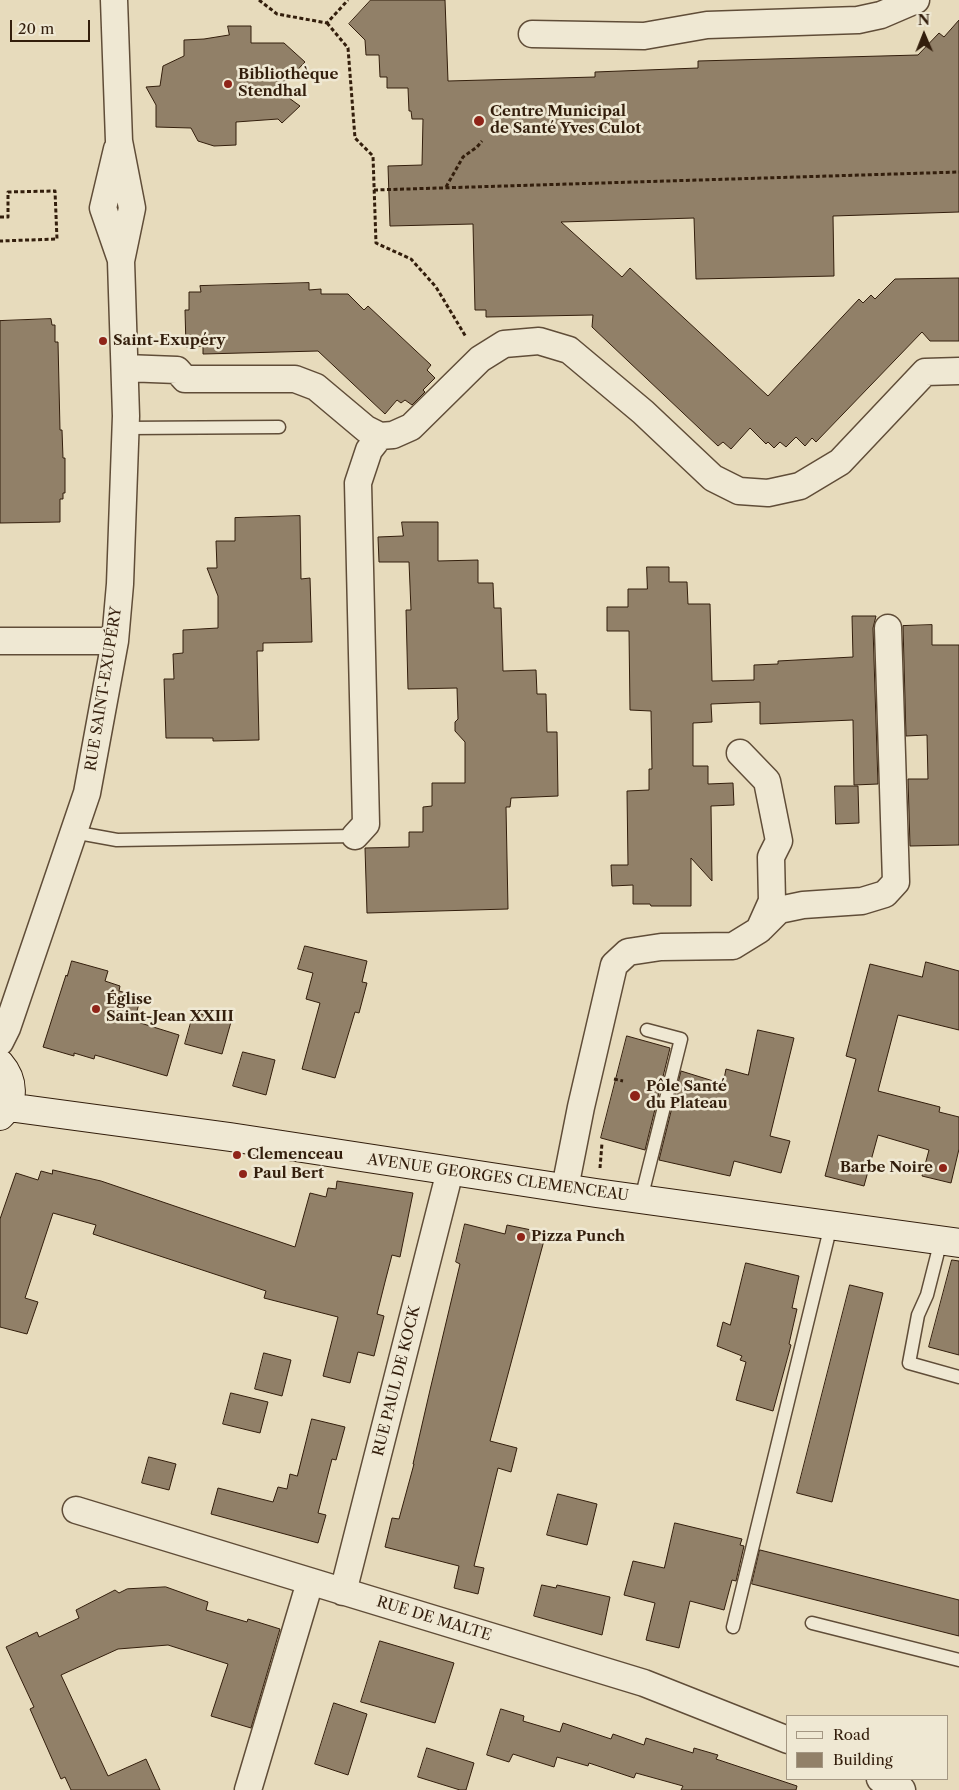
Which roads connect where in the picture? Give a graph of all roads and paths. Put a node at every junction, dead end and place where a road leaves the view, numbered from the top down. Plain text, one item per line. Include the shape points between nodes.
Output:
1 (114, 0) edge
2 (259, 0) edge
3 (348, 0) edge
4 (916, 0) edge
5 (327, 23) junction
6 (532, 34) dead end
7 (482, 141) dead end
8 (959, 172) edge
9 (445, 188) junction
10 (374, 190) junction
11 (0, 217) edge
12 (0, 241) edge
13 (480, 359) junction
14 (125, 368) junction
15 (959, 371) edge
16 (279, 427) dead end
17 (126, 428) junction
18 (380, 436) junction
19 (888, 628) dead end
20 (0, 641) edge
21 (115, 641) junction
22 (740, 753) dead end
23 (74, 832) junction
24 (355, 836) joint
25 (758, 930) junction
26 (646, 1030) dead end
27 (0, 1042) edge
28 (0, 1064) edge
29 (4, 1111) edge
30 (450, 1171) junction
31 (565, 1188) junction
32 (641, 1199) junction
33 (831, 1226) junction
34 (950, 1242) edge
35 (959, 1377) edge
36 (76, 1510) dead end
37 (310, 1582) junction
38 (343, 1592) junction
39 (812, 1623) dead end
40 (733, 1627) dead end
41 (959, 1660) edge
42 (786, 1739) edge
43 (882, 1780) edge
44 (248, 1790) edge
45 (902, 1790) edge

1 - 14 street, RUE SAINT-EXUPÉRY via 119,141 103,208 121,261
2 - 5 path via 277,14
3 - 5 path
4 - 6 street via 881,15 858,20 707,25 644,36
5 - 10 path via 348,48 355,138 373,156
7 - 9 path via 462,157
8 - 9 path
9 - 10 path
10 - 13 path via 376,243 411,259 436,287
11 - 12 path via 8,217 8,192 55,191 57,239
13 - 15 street via 504,344 539,341 569,350 643,412 713,478 739,491 768,493 800,486 840,462 924,372
13 - 18 street via 410,427 393,435
14 - 17 street, RUE SAINT-EXUPÉRY
14 - 18 street via 177,370 184,379 295,379 316,388 366,429
16 - 17 lane
17 - 21 street, RUE SAINT-EXUPÉRY
18 - 24 street via 368,450 358,483 366,824
19 - 25 street via 896,882 885,894 862,901 779,910
20 - 21 street
21 - 23 street, RUE SAINT-EXUPÉRY via 86,793
22 - 25 street via 767,781 780,841 771,857 772,901
23 - 24 lane via 118,840
23 - 27 street, RUE SAINT-EXUPÉRY
25 - 31 street via 733,946 652,948 628,952 614,965
26 - 32 lane via 682,1039
28 - 29 main road via 11,1084 11,1096
29 - 30 main road, AVENUE GEORGES CLEMENCEAU via 230,1137
30 - 31 main road, AVENUE GEORGES CLEMENCEAU
30 - 38 street, RUE PAUL DE KOCK
31 - 32 main road, AVENUE GEORGES CLEMENCEAU
32 - 33 main road, AVENUE GEORGES CLEMENCEAU
33 - 34 main road, AVENUE GEORGES CLEMENCEAU
33 - 40 lane
34 - 35 lane via 918,1314 909,1364
36 - 37 street, RUE DE MALTE
37 - 38 street, RUE DE MALTE
37 - 44 street
38 - 42 street, RUE DE MALTE via 644,1683
39 - 41 lane
43 - 45 street

